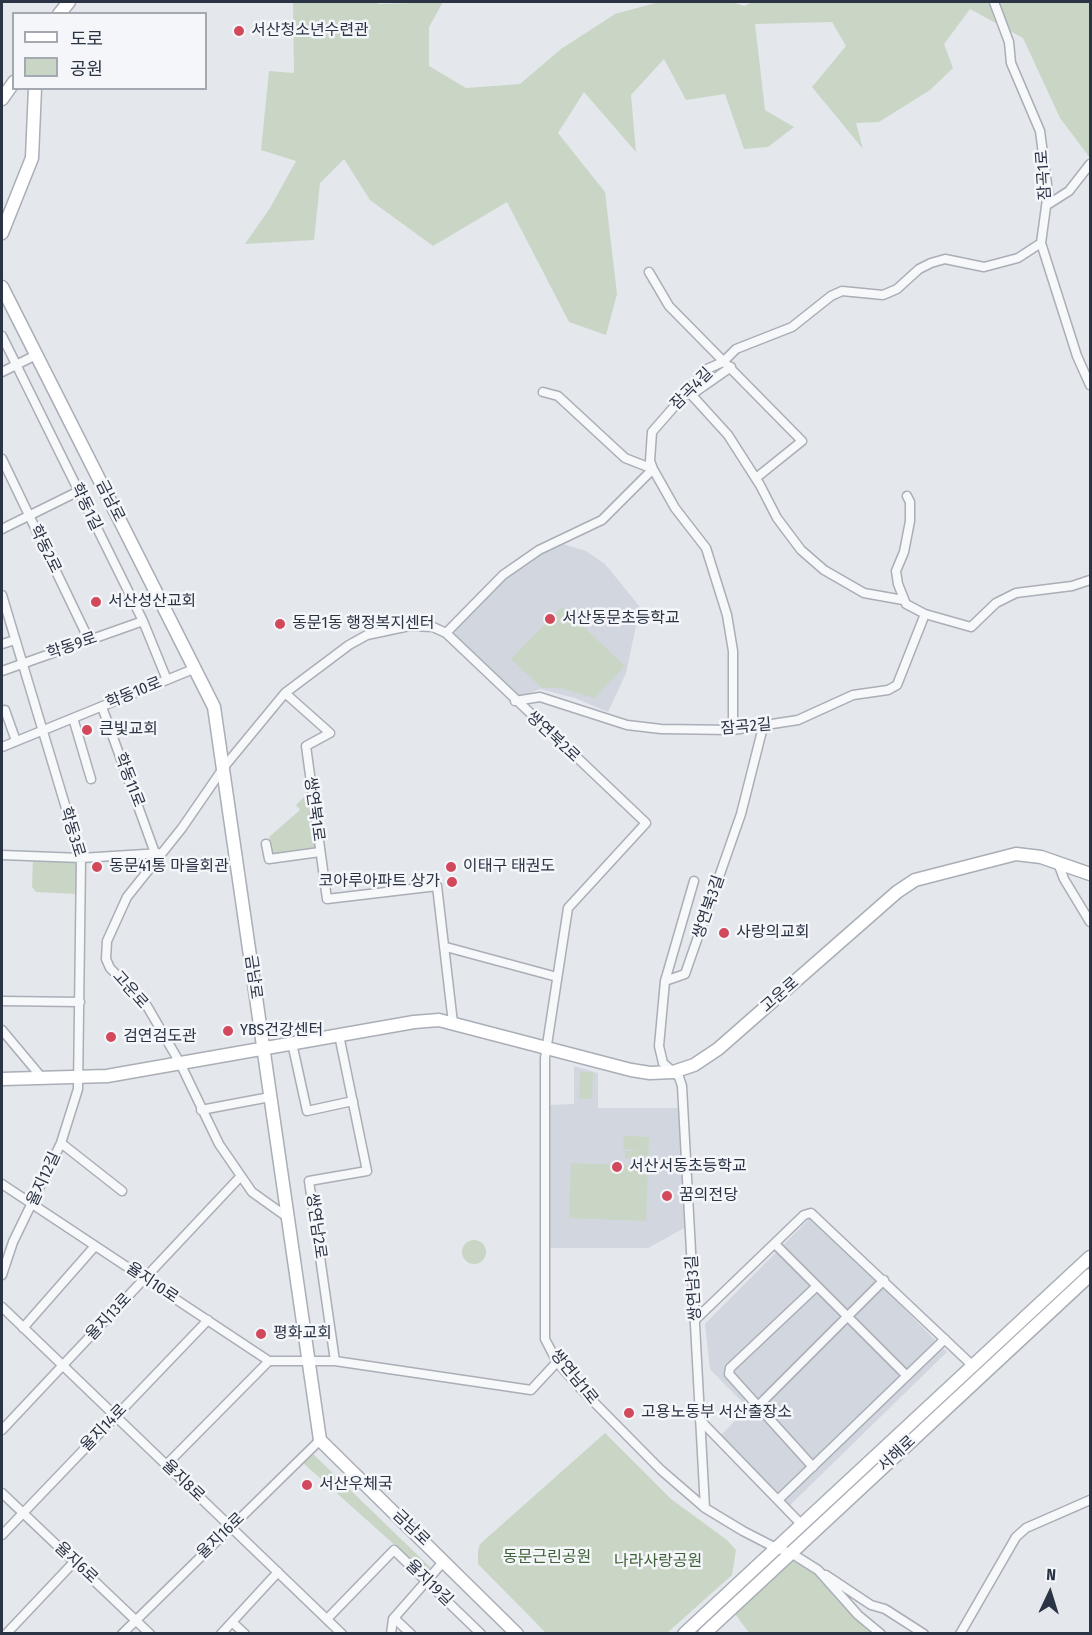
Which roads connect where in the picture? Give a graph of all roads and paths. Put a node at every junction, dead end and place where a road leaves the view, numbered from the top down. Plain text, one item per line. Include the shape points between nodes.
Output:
1 (994, 2) edge
2 (12, 85) edge
3 (35, 90) edge
4 (2, 99) edge
5 (1090, 164) edge
6 (1047, 205) junction
7 (2, 233) edge
8 (1041, 243) junction
9 (649, 272) dead end
10 (2, 287) edge
11 (2, 336) edge
12 (36, 355) junction
13 (728, 364) junction
14 (16, 365) junction
15 (2, 372) edge
16 (1090, 385) edge
17 (543, 392) dead end
18 (690, 393) junction
19 (2, 459) edge
20 (653, 469) junction
21 (756, 478) junction
22 (79, 491) junction
23 (907, 496) dead end
24 (29, 516) junction
25 (2, 529) edge
26 (1090, 580) edge
27 (2, 595) edge
28 (903, 600) junction
29 (925, 614) junction
30 (143, 621) junction
31 (446, 633) junction
32 (15, 640) junction
33 (89, 640) junction
34 (2, 644) edge
35 (21, 664) junction
36 (196, 668) junction
37 (2, 670) edge
38 (167, 680) junction
39 (285, 693) junction
40 (515, 701) junction
41 (102, 707) junction
42 (5, 710) dead end
43 (73, 718) junction
44 (763, 727) junction
45 (733, 729) junction
46 (41, 731) junction
47 (16, 741) junction
48 (2, 747) edge
49 (224, 767) junction
50 (91, 779) dead end
51 (266, 844) dead end
52 (320, 852) junction
53 (158, 853) junction
54 (2, 855) edge
55 (81, 858) junction
56 (1058, 863) junction
57 (1090, 874) edge
58 (694, 880) dead end
59 (1090, 922) edge
60 (446, 947) junction
61 (557, 977) junction
62 (665, 981) junction
63 (2, 1001) edge
64 (80, 1002) junction
65 (453, 1023) junction
66 (2, 1030) edge
67 (339, 1035) junction
68 (292, 1043) junction
69 (263, 1048) junction
70 (546, 1048) junction
71 (180, 1064) junction
72 (672, 1072) junction
73 (2, 1079) edge
74 (43, 1079) junction
75 (78, 1079) junction
76 (270, 1097) junction
77 (353, 1101) junction
78 (201, 1110) junction
79 (61, 1143) junction
80 (240, 1177) junction
81 (2, 1184) edge
82 (122, 1191) dead end
83 (33, 1205) junction
84 (287, 1217) junction
85 (775, 1244) junction
86 (95, 1246) junction
87 (1090, 1257) edge
88 (2, 1275) edge
89 (1090, 1275) edge
90 (145, 1279) junction
91 (884, 1280) junction
92 (817, 1286) junction
93 (2, 1307) edge
94 (847, 1317) junction
95 (696, 1319) junction
96 (207, 1320) junction
97 (23, 1328) junction
98 (945, 1339) junction
99 (269, 1361) junction
100 (309, 1361) junction
101 (334, 1361) junction
102 (557, 1362) junction
103 (63, 1366) junction
104 (973, 1366) junction
105 (907, 1376) junction
106 (757, 1407) junction
107 (116, 1416) junction
108 (700, 1420) junction
109 (2, 1430) edge
110 (320, 1440) junction
111 (166, 1465) junction
112 (813, 1467) junction
113 (2, 1493) edge
114 (778, 1500) junction
115 (1090, 1500) edge
116 (705, 1508) junction
117 (23, 1513) junction
118 (802, 1525) junction
119 (231, 1527) junction
120 (2, 1535) edge
121 (776, 1548) junction
122 (791, 1552) junction
123 (444, 1561) junction
124 (74, 1562) junction
125 (818, 1570) junction
126 (278, 1572) junction
127 (426, 1581) junction
128 (394, 1618) junction
129 (327, 1619) junction
130 (135, 1620) junction
131 (232, 1622) junction
132 (6, 1634) edge
133 (122, 1634) edge
134 (150, 1634) edge
135 (221, 1634) edge
136 (245, 1634) edge
137 (342, 1634) edge
138 (391, 1634) edge
139 (411, 1634) edge
140 (481, 1634) edge
141 (517, 1634) edge
142 (684, 1634) edge
143 (704, 1634) edge
144 (881, 1634) edge
145 (924, 1634) edge
146 (960, 1634) edge

1 - 6 street, 잠곡1로 via 1009,42 1011,63 1040,131
2 - 4 street
3 - 7 street via 32,158
5 - 6 street via 1069,191
6 - 8 street, 잠곡1로
8 - 13 street, 잠곡4길 via 1018,258 984,267 945,259 931,263 883,295 842,291 792,327 744,345
8 - 16 street, 잠곡1로
9 - 13 street via 669,306
10 - 12 street, 금남로
11 - 14 street, 학동1길
12 - 14 street
12 - 36 street, 금남로
13 - 18 street, 잠곡4길 via 707,369
13 - 21 street via 802,441
14 - 15 street
14 - 22 street, 학동1길
17 - 20 street via 558,396 626,458
18 - 20 street, 잠곡4길 via 652,432
18 - 21 street via 728,435
19 - 24 street, 학동2로
20 - 31 street via 602,520 539,550 503,575
20 - 45 street via 675,508 706,548 715,576 727,615 732,651
21 - 28 street via 777,518 801,550 824,570 864,593
22 - 24 street
22 - 30 street, 학동1길
23 - 28 street via 909,521 896,572
24 - 25 street
24 - 33 street, 학동2로
26 - 29 street via 1016,593 996,603 971,627
27 - 32 street, 학동3로
28 - 29 street
29 - 44 street, 잠곡2길 via 897,685 853,695 798,720
30 - 33 street, 학동9로
30 - 38 street, 학동1길
31 - 39 street via 418,626 368,635
31 - 40 street, 쌍연북2로
32 - 34 street
32 - 35 street, 학동3로
33 - 35 street, 학동9로
35 - 37 street, 학동9로
35 - 46 street, 학동3로
36 - 38 street, 학동10로
36 - 49 street, 금남로 via 214,708
38 - 41 street, 학동10로
39 - 49 street
39 - 52 street, 쌍연북1로 via 330,733 306,747
40 - 45 street, 잠곡2길 via 540,698 627,725
40 - 61 street, 쌍연북2로 via 646,823 568,908
41 - 43 street, 학동10로
41 - 53 street, 학동11로
42 - 47 street
43 - 46 street, 학동10로
43 - 50 street
44 - 45 street, 잠곡2길
44 - 62 street, 쌍연북3길 via 741,814 685,974
46 - 47 street, 학동10로
46 - 55 street, 학동3로
47 - 48 street, 학동10로
49 - 53 street via 182,828
49 - 69 street, 금남로
51 - 52 street via 269,860
52 - 60 street, 쌍연북1로 via 327,899 437,886
53 - 55 street
53 - 71 street, 고운로 via 122,906 108,936 106,954 112,972 147,1006
54 - 55 street
55 - 64 street, 학동3로
56 - 57 street, 고운로
56 - 59 street
56 - 72 street, 고운로 via 1037,856 1010,855 909,883 718,1049 694,1065
58 - 62 street
60 - 61 street
60 - 65 street
61 - 70 street, 쌍연남1로
62 - 72 street via 659,1050 663,1063
63 - 64 street
64 - 75 street, 학동3로
65 - 67 street, 고운로 via 426,1021
65 - 70 street, 고운로
66 - 74 street
67 - 68 street, 고운로
67 - 77 street, 쌍연남2로
68 - 69 street, 고운로
68 - 77 street via 307,1111
69 - 71 street, 고운로
69 - 76 street, 금남로
70 - 72 street, 고운로 via 631,1070
70 - 102 street, 쌍연남1로 via 544,1330
71 - 75 street, 고운로
71 - 78 street, 고운로
72 - 95 street, 쌍연남3길 via 682,1086
73 - 74 street, 고운로
74 - 75 street, 고운로
75 - 79 street, 율지12길
76 - 78 street
76 - 84 street, 금남로
77 - 101 street, 쌍연남2로 via 367,1171 309,1181
78 - 80 street, 고운로
79 - 82 street
79 - 83 street, 율지12길
80 - 84 street via 255,1195
80 - 90 street, 율지13로
81 - 83 street, 율지10로
83 - 86 street, 율지10로
83 - 88 street, 율지12길
84 - 100 street, 금남로
85 - 91 street via 804,1215 813,1213
85 - 92 street
85 - 95 street
86 - 90 street, 율지10로
86 - 97 street
87 - 104 street, 서해로
89 - 122 street, 서해로
90 - 96 street, 율지10로
90 - 103 street, 율지13로
91 - 94 street
91 - 98 street
92 - 94 street
92 - 106 street via 730,1368 730,1377
93 - 97 street, 율지8로
94 - 105 street
94 - 106 street
95 - 108 street, 쌍연남3길
96 - 99 street, 율지10로
96 - 107 street, 율지14로
97 - 103 street, 율지8로
98 - 104 street
98 - 105 street
99 - 100 street
99 - 111 street
100 - 101 street
100 - 110 street, 금남로
101 - 102 street via 531,1390
102 - 116 street, 쌍연남1로 via 631,1441
103 - 107 street, 율지8로
103 - 109 street, 율지13로
104 - 118 street, 서해로
105 - 112 street
106 - 112 street
107 - 111 street, 율지8로
107 - 117 street, 율지14로
108 - 114 street
108 - 116 street, 쌍연남3길
110 - 119 street, 율지16로
110 - 123 street, 금남로
111 - 119 street, 율지8로
112 - 114 street
113 - 117 street, 율지6로
114 - 118 street
115 - 146 street via 1026,1528 1016,1537
116 - 121 street, 쌍연남1로
117 - 120 street, 율지14로
117 - 124 street, 율지6로
118 - 121 street, 서해로
119 - 126 street, 율지8로
119 - 130 street, 율지16로
121 - 122 street, 쌍연남1로
121 - 142 street, 서해로
122 - 125 street, 쌍연남1로
122 - 143 street, 서해로
123 - 127 street
123 - 141 street, 금남로
124 - 130 street, 율지6로
124 - 132 street
125 - 144 street via 858,1615
125 - 145 street
126 - 129 street, 율지8로
126 - 131 street
127 - 128 street
127 - 129 street, 율지19길 via 394,1550
127 - 140 street, 율지19길
128 - 138 street
128 - 139 street
129 - 137 street, 율지8로
130 - 133 street, 율지16로
130 - 134 street, 율지6로
131 - 135 street
131 - 136 street

